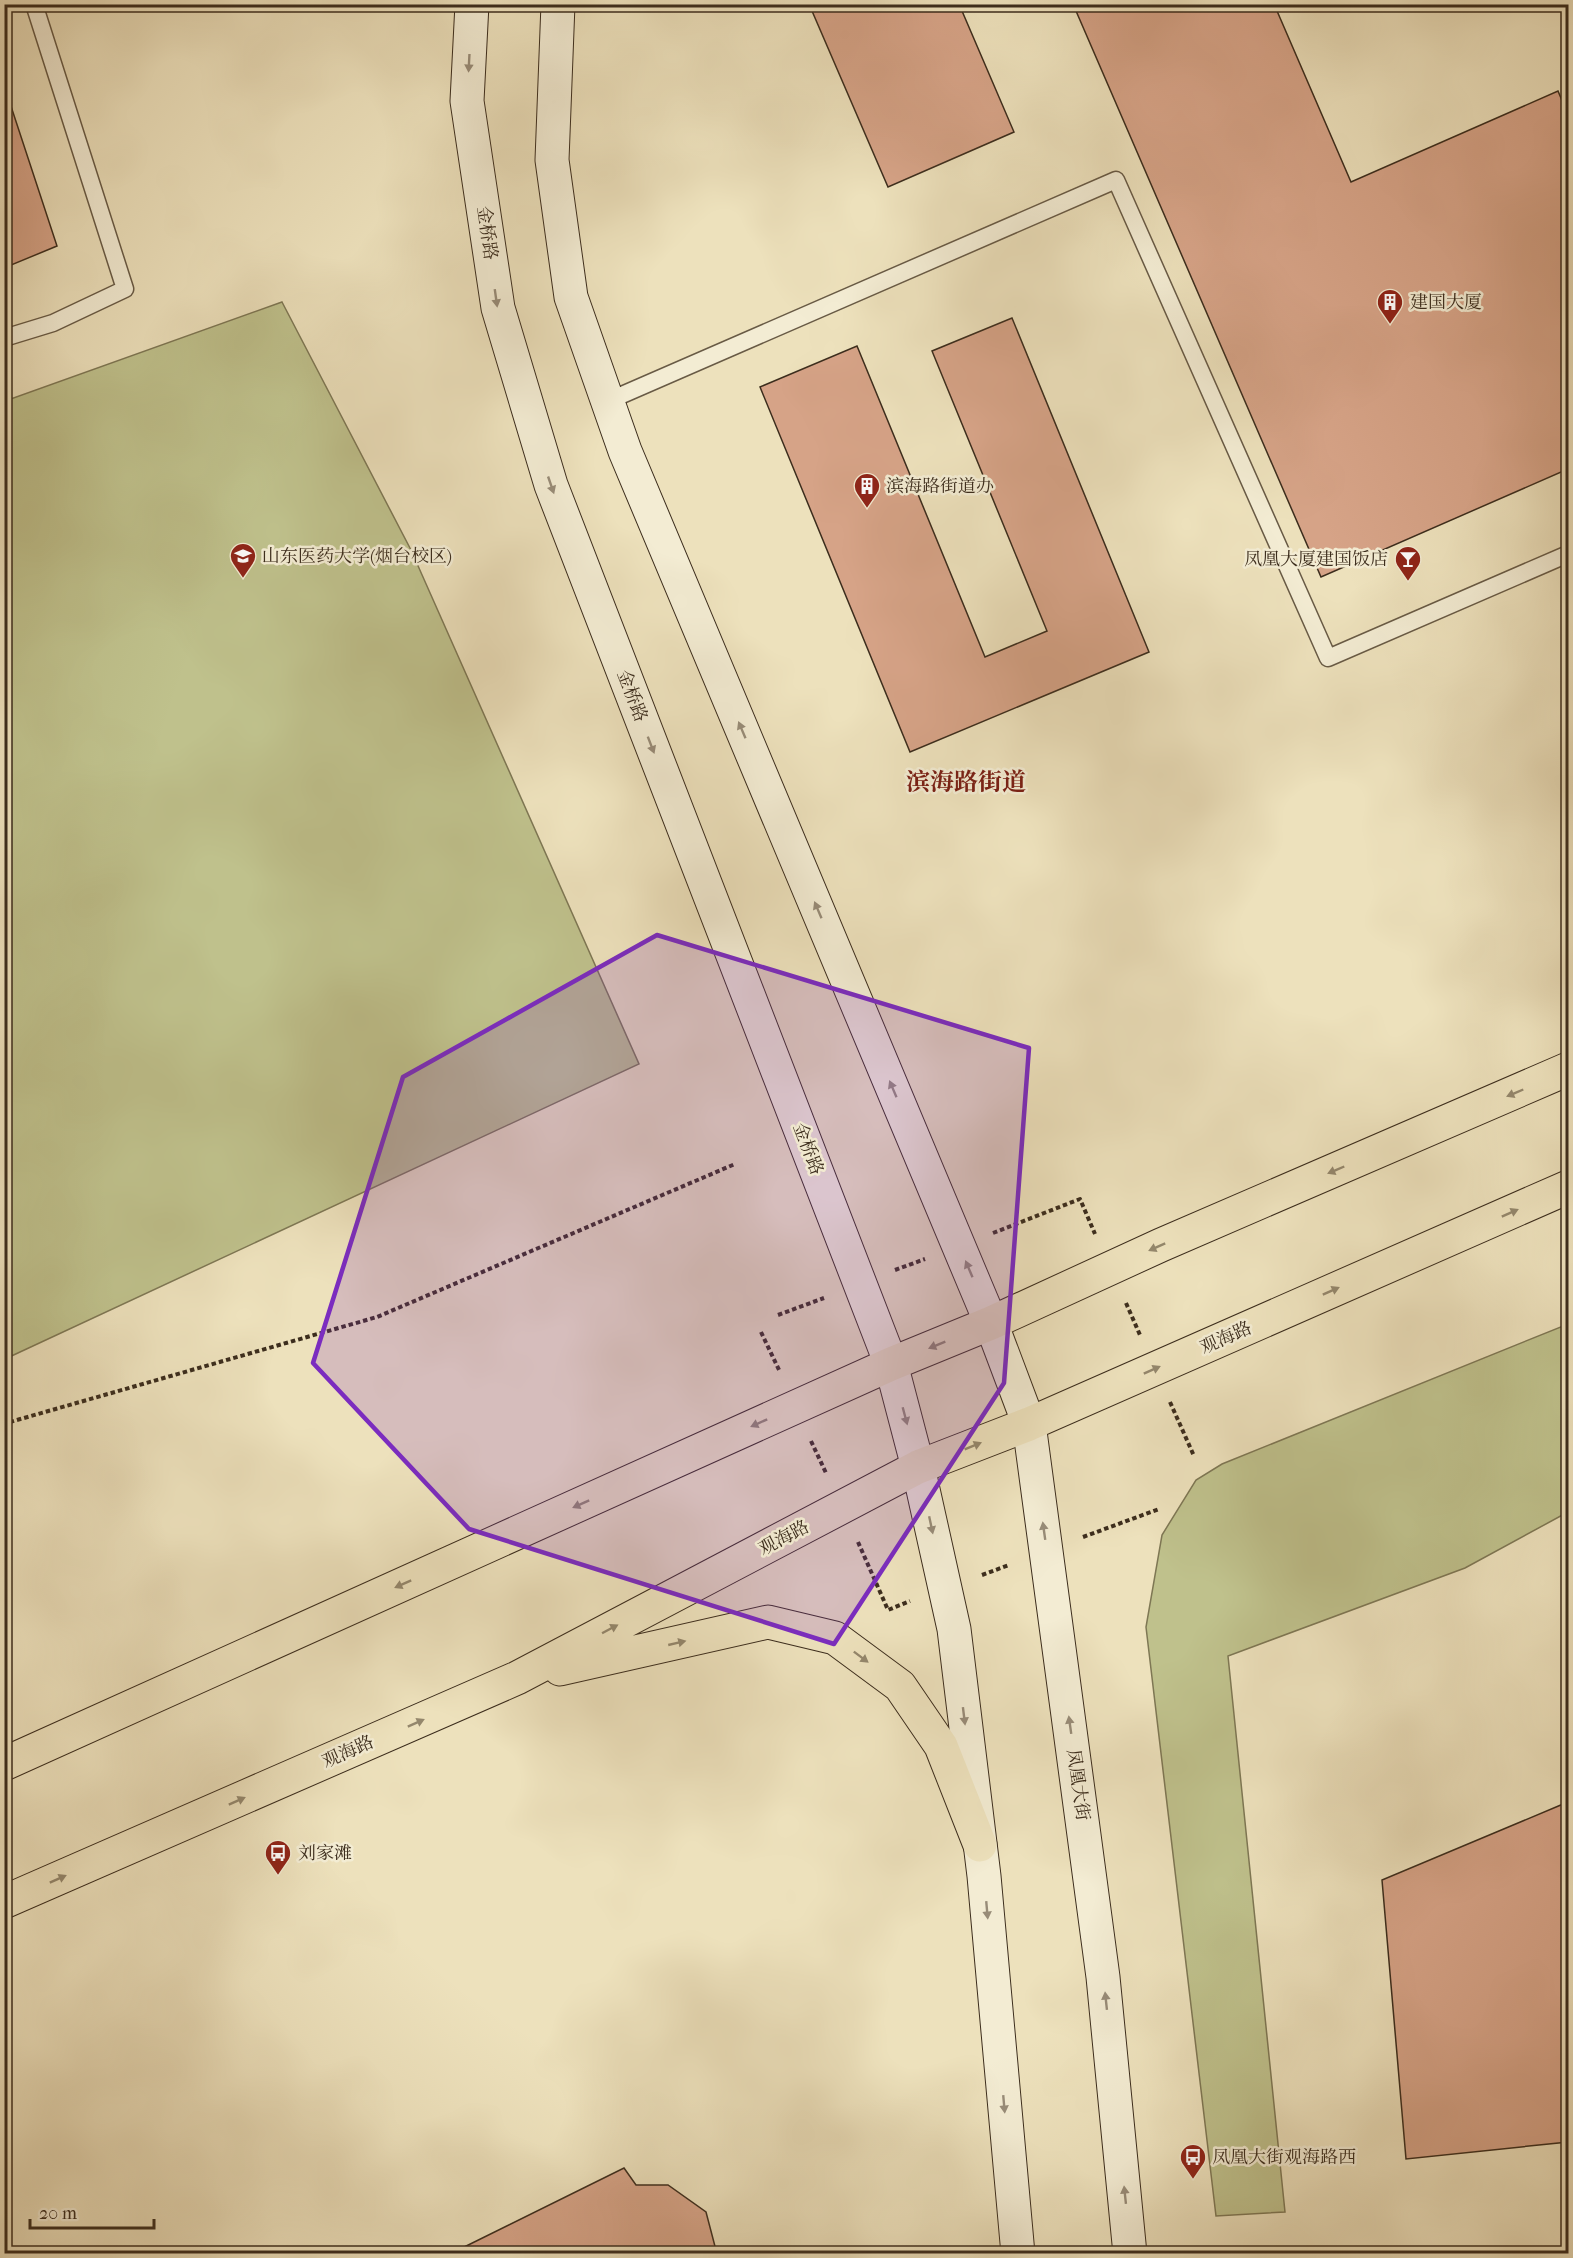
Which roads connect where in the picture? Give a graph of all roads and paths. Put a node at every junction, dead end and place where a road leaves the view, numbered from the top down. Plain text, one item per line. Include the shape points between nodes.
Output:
1 (33, 4) edge
2 (472, 4) edge
3 (558, 4) edge
4 (4, 338) edge
5 (608, 401) junction
6 (1569, 554) edge
7 (1569, 1070) edge
8 (735, 1164) dead end
9 (1569, 1187) edge
10 (991, 1323) junction
11 (891, 1364) junction
12 (1029, 1424) junction
13 (4, 1427) edge
14 (918, 1467) junction
15 (517, 1678) junction
16 (4, 1764) edge
17 (980, 1845) junction
18 (4, 1902) edge
19 (1018, 2253) edge
20 (1130, 2253) edge

1 - 4 lane via 125,289 53,323
2 -> 11 street, 金桥路 via 467,101 498,308 551,485
3 - 5 street via 552,160 571,297
5 - 6 lane via 1116,180 1328,658
10 -> 5 street via 625,452
7 -> 10 main road via 1161,1245
8 - 13 path via 377,1317 10,1422
12 -> 9 main road, 观海路
10 -> 11 main road
10 - 12 street, 凤凰大街
11 -> 14 street
11 -> 16 main road
14 -> 12 main road, 观海路
20 -> 12 street, 凤凰大街 via 1103,1977
15 -> 14 main road, 观海路
14 -> 17 street via 954,1629
15 -> 17 main road via 768,1622 835,1638 900,1686 941,1746
18 -> 15 main road, 观海路
17 -> 19 street

